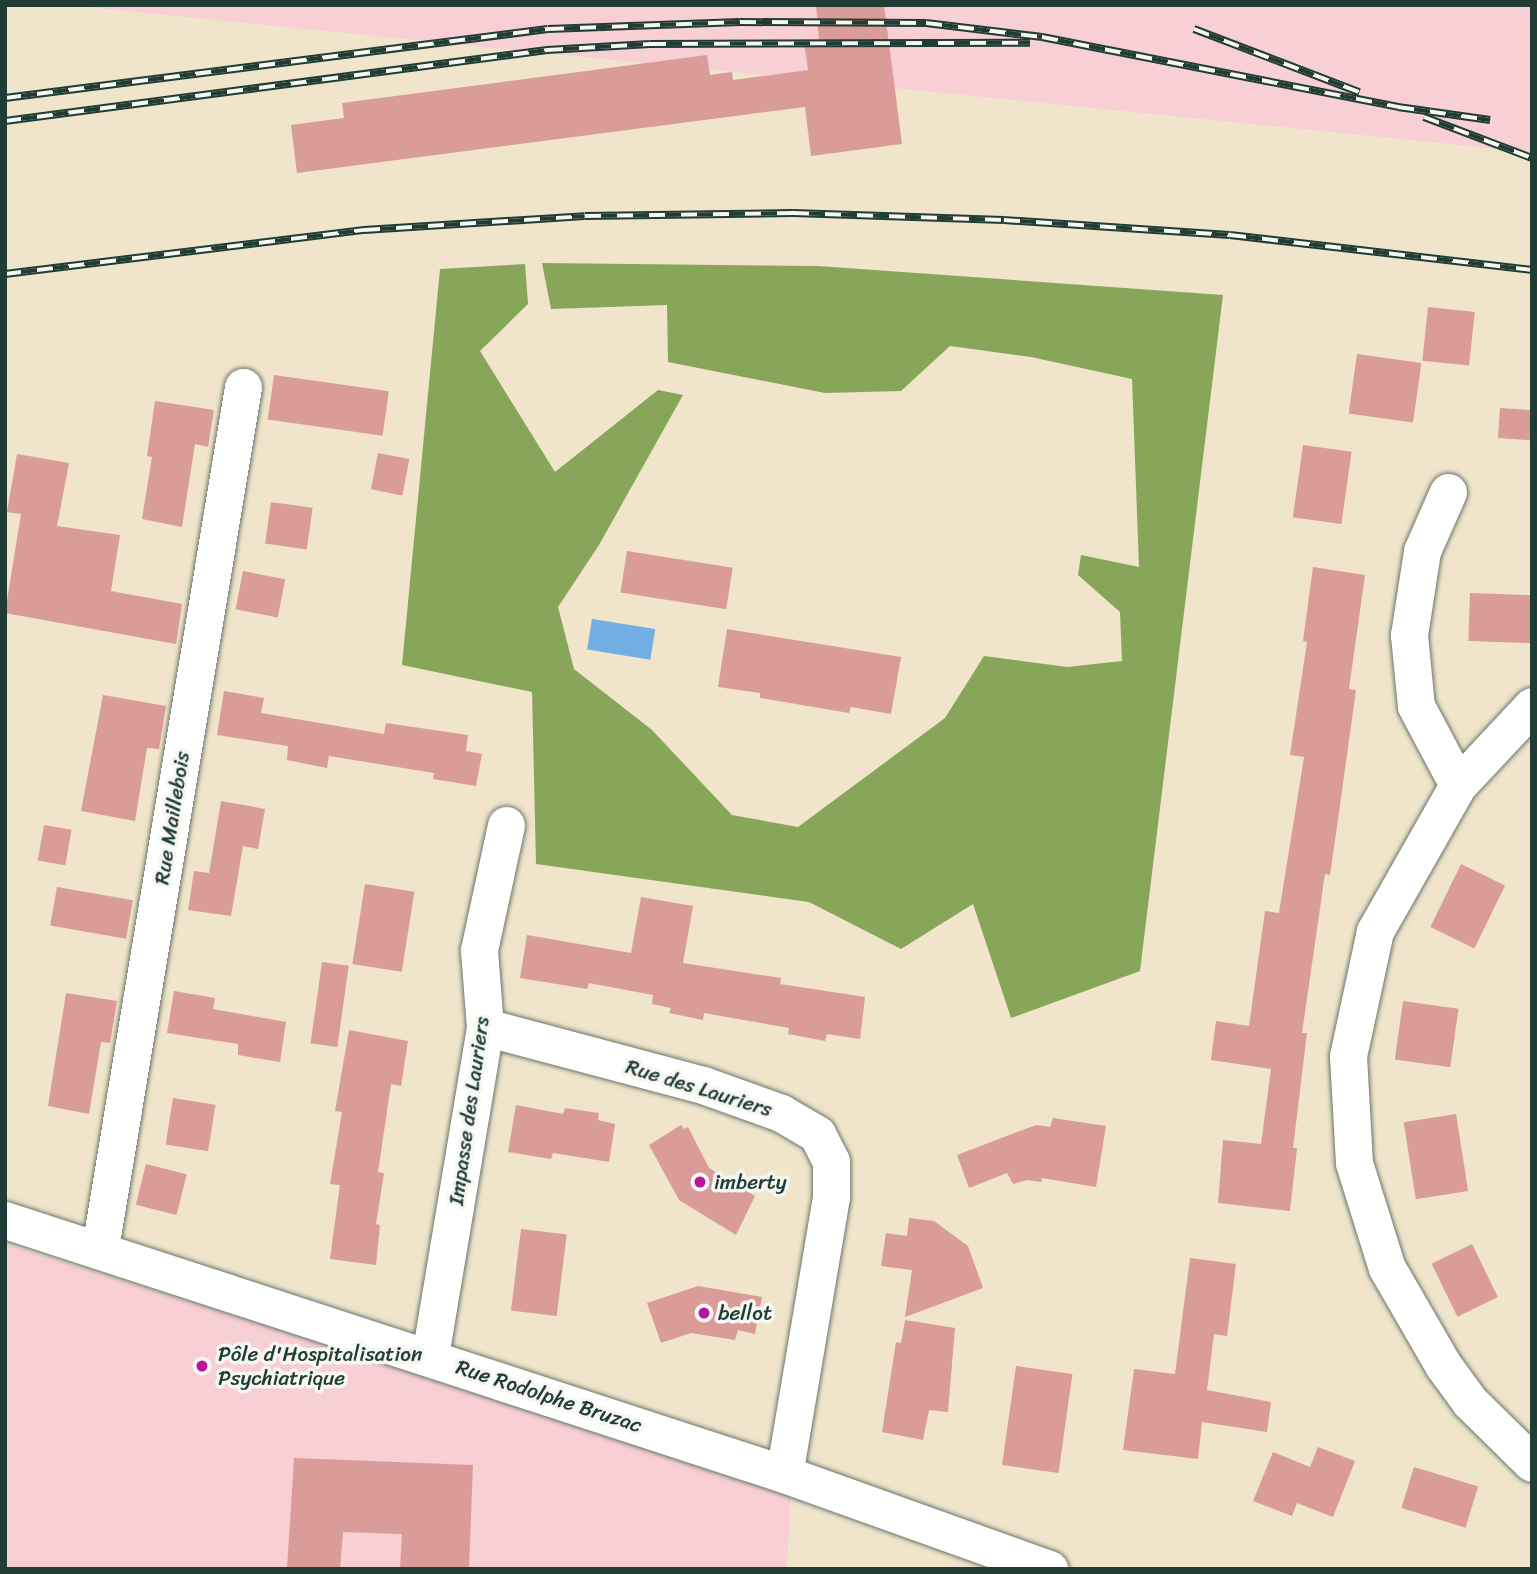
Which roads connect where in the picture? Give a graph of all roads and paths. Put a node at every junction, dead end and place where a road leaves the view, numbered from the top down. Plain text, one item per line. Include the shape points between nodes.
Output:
1 (243, 387) dead end
2 (1448, 492) dead end
3 (1532, 706) edge
4 (1458, 785) junction
5 (506, 825) dead end
6 (485, 1027) junction
7 (5, 1220) edge
8 (100, 1248) junction
9 (429, 1356) junction
10 (1532, 1463) edge
11 (784, 1474) junction
12 (1050, 1569) edge

1 - 8 street, Rue Maillebois
2 - 4 street via 1422,551 1409,635 1416,706
3 - 4 street
4 - 10 street via 1375,930 1348,1056 1354,1163 1387,1268 1429,1346 1470,1402
5 - 6 street, Impasse des Lauriers via 479,950
6 - 9 street, Impasse des Lauriers
6 - 11 street, Rue des Lauriers via 703,1085 781,1113 817,1134 831,1161 831,1197
7 - 8 street, Rue Rodolphe Bruzac
8 - 9 street, Rue Rodolphe Bruzac
9 - 11 street, Rue Rodolphe Bruzac
11 - 12 street, Rue Rodolphe Bruzac

